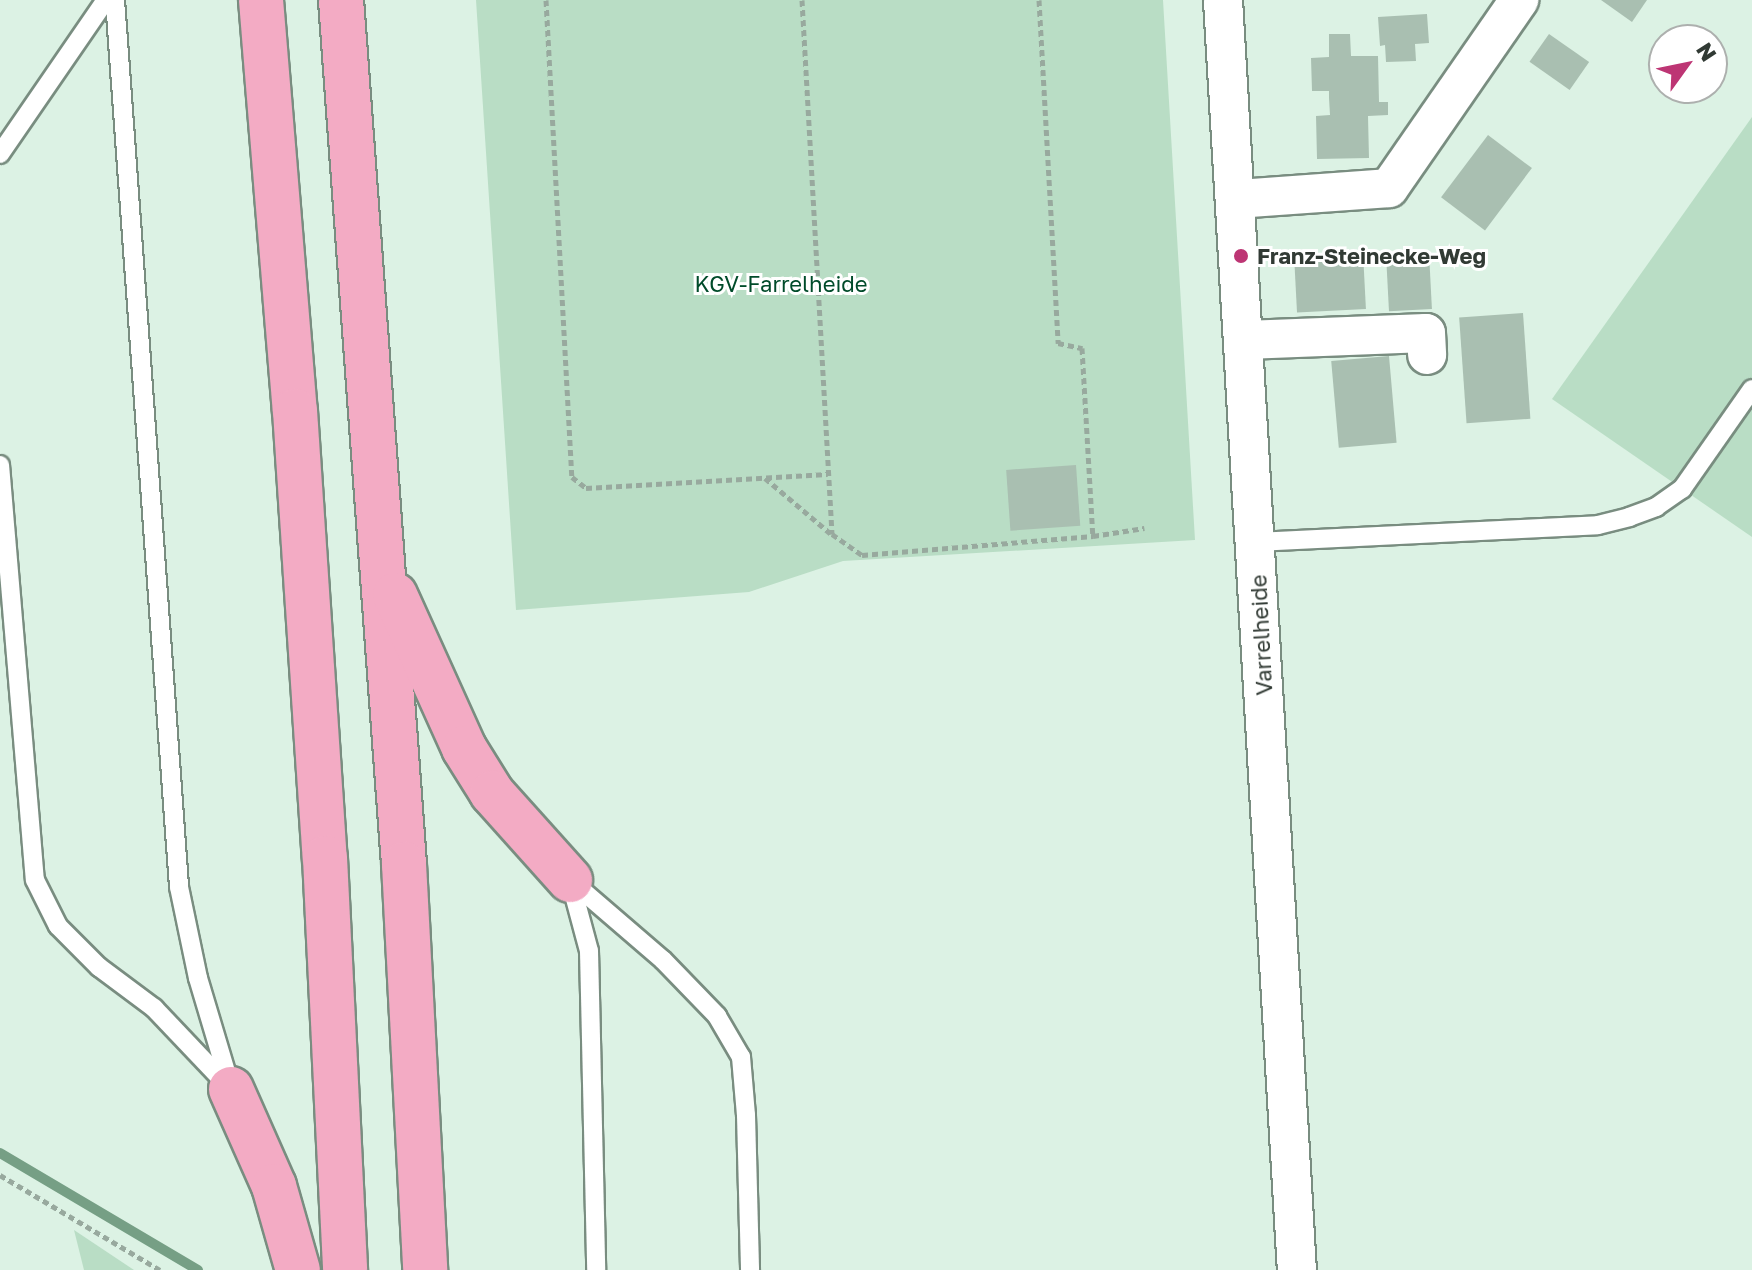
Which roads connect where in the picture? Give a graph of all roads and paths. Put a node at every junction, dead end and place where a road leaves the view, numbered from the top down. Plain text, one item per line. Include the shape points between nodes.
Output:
1 (106, 0) edge
2 (115, 0) edge
3 (261, 0) edge
4 (341, 0) edge
5 (546, 0) edge
6 (802, 0) edge
7 (1039, 0) edge
8 (1223, 0) edge
9 (1519, 0) edge
10 (0, 154) edge
11 (1237, 199) junction
12 (1245, 340) junction
13 (1427, 355) dead end
14 (1752, 389) edge
15 (0, 465) edge
16 (828, 474) junction
17 (764, 478) junction
18 (1144, 528) dead end
19 (832, 534) junction
20 (1093, 536) junction
21 (1256, 542) junction
22 (383, 566) junction
23 (570, 880) junction
24 (231, 1089) junction
25 (0, 1175) edge
26 (160, 1270) edge
27 (298, 1270) edge
28 (345, 1270) edge
29 (425, 1270) edge
30 (596, 1270) edge
31 (750, 1270) edge
32 (1297, 1270) edge

1 - 10 lane
2 - 24 lane via 179,887 198,978
3 - 28 highway via 325,858
4 - 22 highway
5 - 17 path via 572,477 586,488
6 - 16 path
7 - 20 path via 1058,343 1082,348
8 - 11 street, Varrelheide
9 - 11 street via 1389,188
11 - 12 street, Varrelheide
12 - 13 street via 1426,333
12 - 21 street, Varrelheide
14 - 21 lane via 1682,489 1629,517 1598,525
15 - 24 lane via 35,880 58,926 99,967 154,1008
16 - 17 path
16 - 19 path
17 - 19 path
18 - 20 path
19 - 20 path via 862,555
21 - 32 street, Varrelheide
22 - 23 highway via 464,748 492,793
22 - 29 highway
23 - 30 lane via 589,951
23 - 31 lane via 663,960 717,1016 741,1057
24 - 27 highway via 274,1186
25 - 26 path

